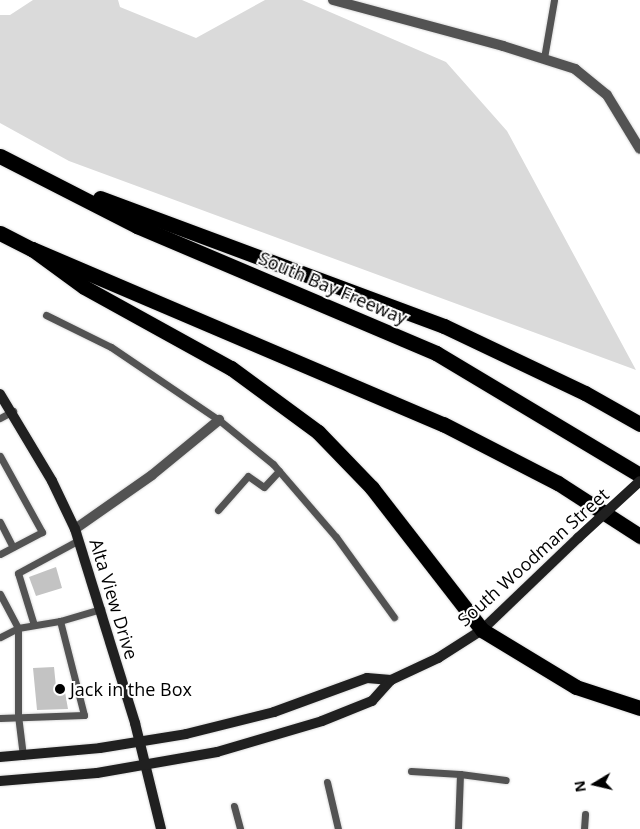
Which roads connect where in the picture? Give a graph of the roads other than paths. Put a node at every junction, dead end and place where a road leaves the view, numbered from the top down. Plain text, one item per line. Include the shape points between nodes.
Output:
1 (333, 0) edge
2 (554, 0) edge
3 (544, 58) junction
4 (640, 149) edge
5 (0, 156) edge
6 (17, 166) junction
7 (0, 232) edge
8 (32, 249) junction
9 (46, 315) dead end
10 (0, 394) edge
11 (13, 411) junction
12 (0, 418) edge
13 (219, 420) junction
14 (640, 424) edge
15 (0, 456) edge
16 (279, 471) junction
17 (640, 475) edge
18 (640, 481) edge
19 (218, 510) dead end
20 (0, 522) edge
21 (75, 529) junction
22 (640, 536) edge
23 (79, 540) junction
24 (13, 547) junction
25 (0, 554) edge
26 (0, 594) edge
27 (101, 609) junction
28 (394, 617) dead end
29 (60, 621) junction
30 (34, 626) junction
31 (18, 628) junction
32 (482, 630) junction
33 (0, 638) edge
34 (391, 680) junction
35 (640, 708) edge
36 (18, 717) junction
37 (0, 718) edge
38 (140, 743) junction
39 (23, 756) junction
40 (0, 757) edge
41 (146, 766) junction
42 (411, 771) dead end
43 (460, 774) junction
44 (506, 780) dead end
45 (0, 781) edge
46 (327, 782) dead end
47 (234, 806) dead end
48 (585, 814) dead end
49 (161, 829) edge
50 (240, 829) edge
51 (338, 829) edge
52 (458, 829) edge
53 (584, 829) edge

1 - 3 street
2 - 3 lane
3 - 4 street via 575,69 607,95
5 - 6 highway, South Bay Freeway
6 - 14 highway via 444,326 590,396
6 - 17 highway, South Bay Freeway via 137,226 436,353
7 - 8 highway
8 - 22 highway via 443,424 558,483
8 - 32 highway via 84,288 231,368 318,432 372,488
9 - 13 lane via 111,347
10 - 11 main road, Alta View Drive
11 - 12 lane
11 - 21 main road, Alta View Drive
13 - 16 lane
13 - 21 street via 152,475
15 - 24 lane via 42,532
16 - 19 lane via 264,487 248,476
16 - 28 lane via 336,537
18 - 32 main road, South Woodman Street, bridge
20 - 24 lane
21 - 23 main road, Alta View Drive
23 - 27 main road, Alta View Drive
23 - 30 lane via 18,573
24 - 25 lane
26 - 31 lane
27 - 29 lane
27 - 38 main road, Alta View Drive
29 - 30 lane
29 - 36 lane via 84,714
30 - 31 lane
31 - 33 lane
31 - 36 lane
32 - 34 main road, South Woodman Street via 438,658
32 - 35 highway via 576,687
34 - 38 main road, South Woodman Street via 367,678 274,712
34 - 41 main road, South Woodman Street via 372,701 322,721 217,752
36 - 37 lane
36 - 39 lane
38 - 39 main road, South Woodman Street
38 - 41 main road, Alta View Drive
39 - 40 main road, South Woodman Street
41 - 45 main road, South Woodman Street
41 - 49 main road, Alta View Drive
42 - 43 lane
43 - 44 lane
43 - 52 lane
46 - 51 lane
47 - 50 lane
48 - 53 lane

